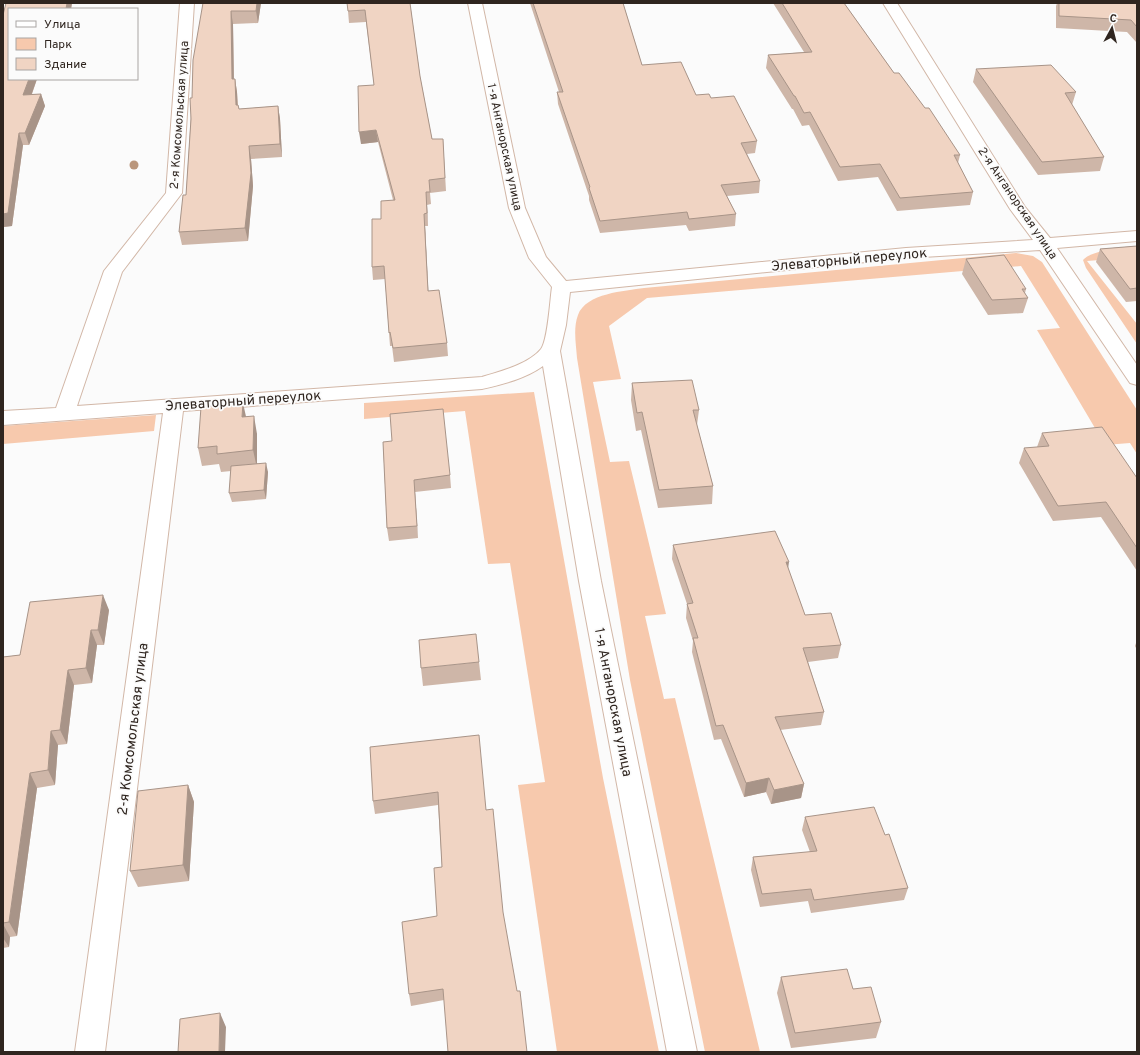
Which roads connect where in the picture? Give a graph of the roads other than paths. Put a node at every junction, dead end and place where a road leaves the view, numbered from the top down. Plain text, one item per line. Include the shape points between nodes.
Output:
1 (187, 3) edge
2 (476, 3) edge
3 (890, 3) edge
4 (1137, 236) edge
5 (1045, 244) junction
6 (561, 287) junction
7 (550, 351) junction
8 (1137, 379) edge
9 (174, 405) junction
10 (64, 414) junction
11 (3, 418) edge
12 (90, 1052) edge
13 (682, 1052) edge

1 - 10 street, 2-я Комсомольская улица via 174,194 113,271
2 - 6 street, 1-я Анганорская улица via 517,208 538,258
3 - 5 street, 2-я Анганорская улица via 1018,208
4 - 5 street, Элеваторный переулок
5 - 6 street, Элеваторный переулок via 906,253
5 - 8 street, 2-я Анганорская улица
6 - 7 street, 1-я Анганорская улица via 557,324
7 - 9 street, Элеваторный переулок via 529,367 482,383
7 - 13 street, 1-я Анганорская улица via 590,581
9 - 10 street, Элеваторный переулок
9 - 12 street, 2-я Комсомольская улица
10 - 11 street, Элеваторный переулок

